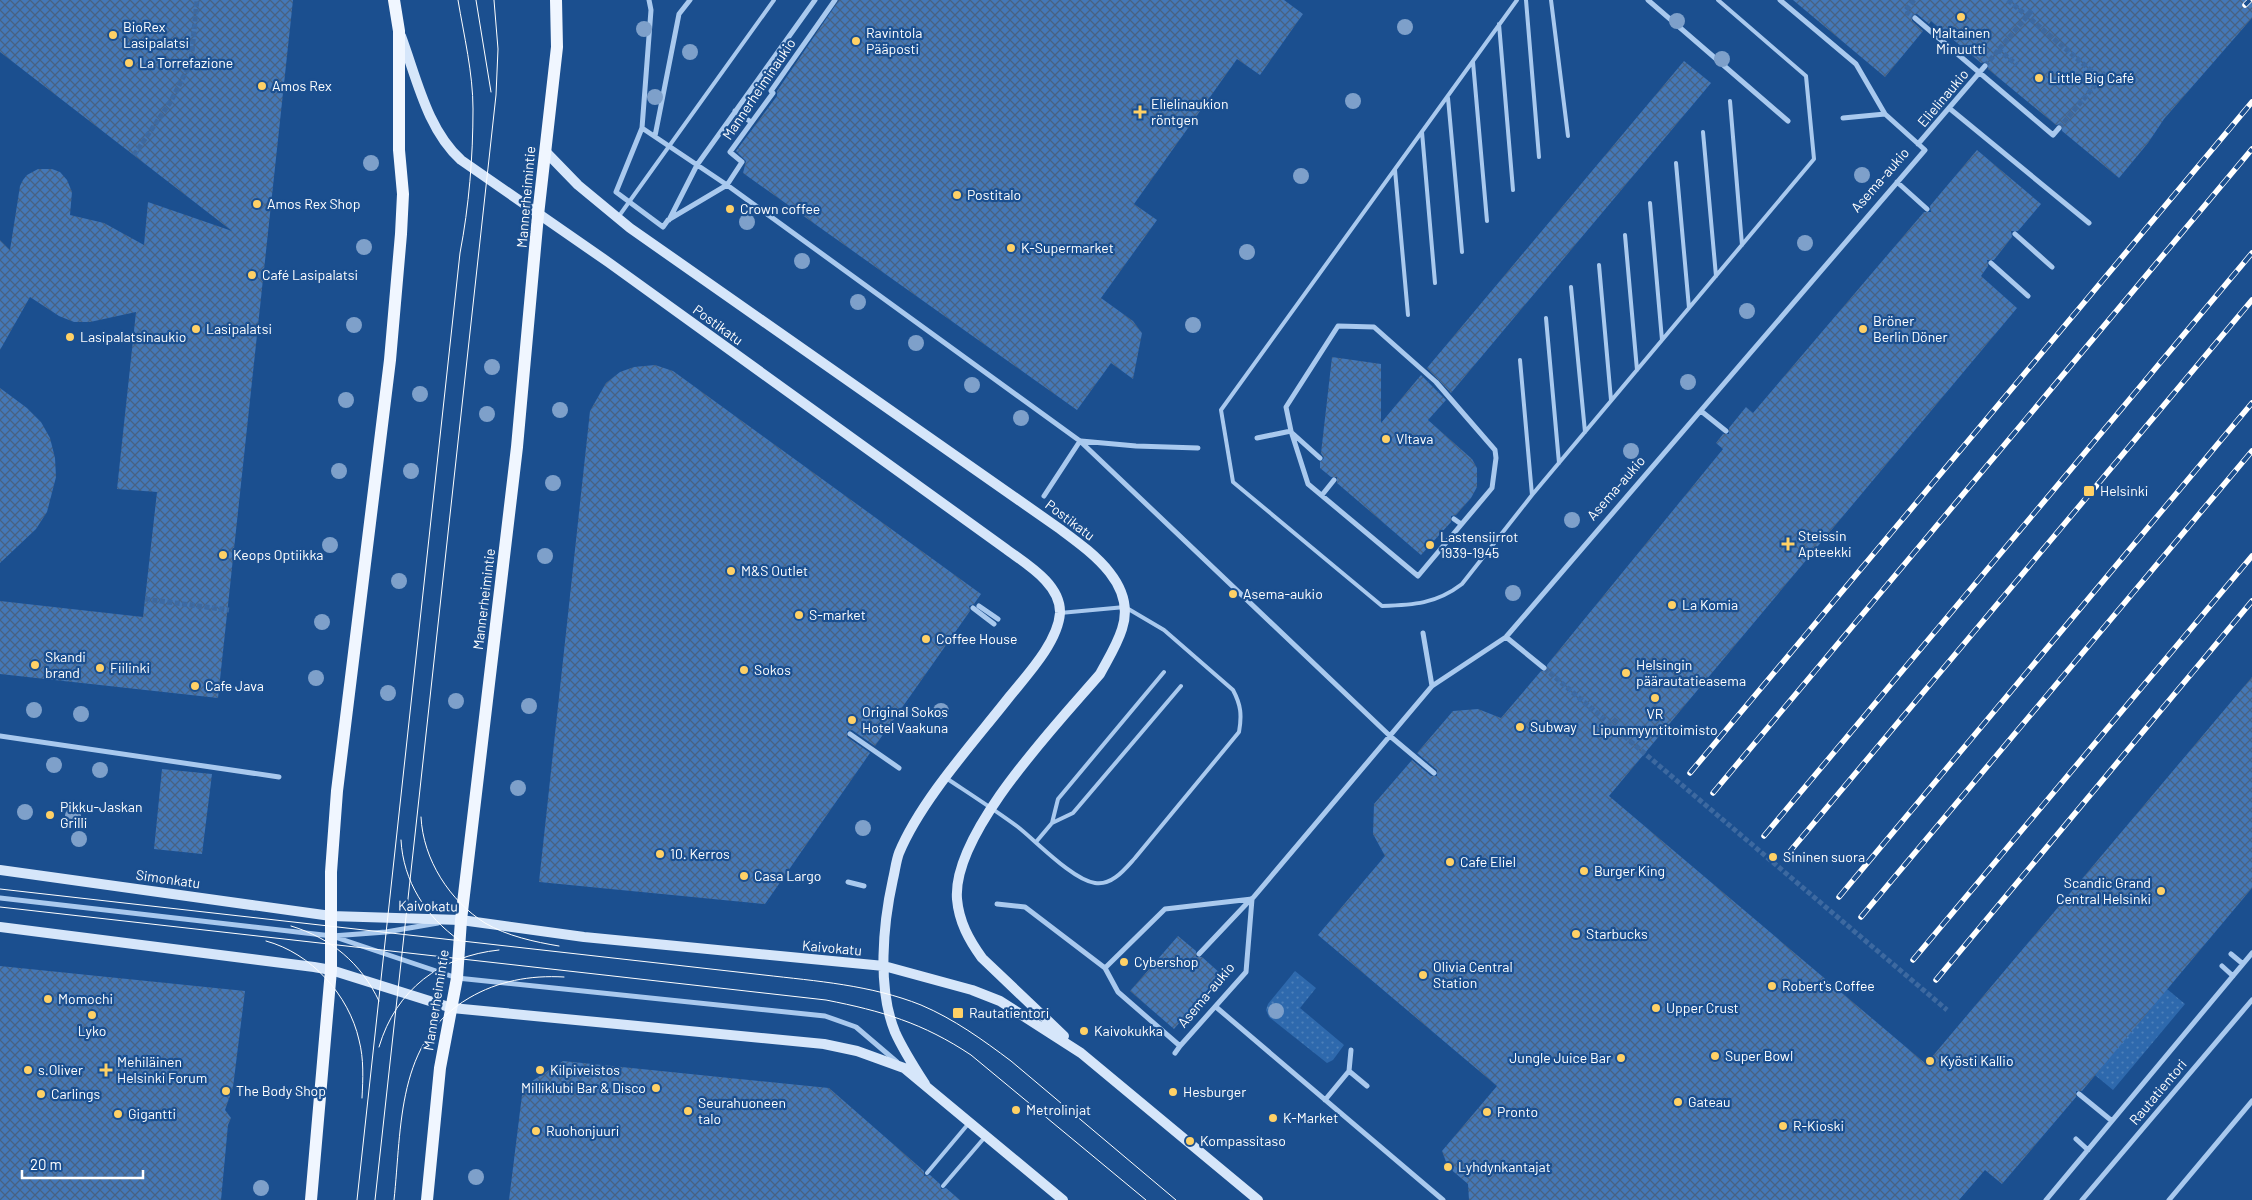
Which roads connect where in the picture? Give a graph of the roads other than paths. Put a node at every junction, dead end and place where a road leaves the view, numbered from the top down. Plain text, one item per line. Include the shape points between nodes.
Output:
1 (394, 0) edge
2 (556, 0) edge
3 (649, 0) edge
4 (690, 0) edge
5 (774, 0) edge
6 (815, 0) edge
7 (835, 0) edge
8 (1517, 0) edge
9 (1526, 0) edge
10 (1551, 0) edge
11 (1648, 0) edge
12 (1718, 0) edge
13 (1780, 0) edge
14 (1915, 18) tunnel mouth
15 (1499, 24) junction
16 (399, 31) junction
17 (1473, 61) junction
18 (1984, 66) tunnel mouth
19 (1979, 73) junction
20 (1448, 97) junction
21 (1730, 101) dead end
22 (1949, 108) junction
23 (735, 111) junction
24 (1885, 114) junction
25 (1843, 118) dead end
26 (1788, 121) dead end
27 (751, 122) junction
28 (642, 128) junction
29 (2059, 128) dead end
30 (1422, 132) junction
31 (1703, 132) dead end
32 (654, 136) junction
33 (1568, 136) dead end
34 (1918, 144) junction
35 (669, 146) junction
36 (545, 151) junction
37 (1539, 157) dead end
38 (1676, 164) dead end
39 (697, 165) junction
40 (1395, 170) junction
41 (1897, 182) junction
42 (726, 185) junction
43 (1514, 190) dead end
44 (629, 202) junction
45 (1650, 203) dead end
46 (1927, 209) dead end
47 (538, 215) junction
48 (617, 218) junction
49 (668, 220) junction
50 (1487, 221) dead end
51 (2089, 224) dead end
52 (2015, 234) dead end
53 (1625, 236) dead end
54 (1742, 245) junction
55 (1462, 252) dead end
56 (1991, 264) dead end
57 (1599, 266) dead end
58 (2052, 267) dead end
59 (1716, 276) junction
60 (1436, 283) dead end
61 (1571, 287) dead end
62 (2028, 296) dead end
63 (1689, 308) junction
64 (1408, 315) dead end
65 (1546, 318) dead end
66 (1662, 340) junction
67 (1520, 360) dead end
68 (1637, 370) junction
69 (1612, 401) junction
70 (1701, 411) junction
71 (1291, 431) junction
72 (1726, 431) dead end
73 (1585, 432) junction
74 (1257, 438) dead end
75 (1080, 441) junction
76 (1198, 448) dead end
77 (1320, 458) dead end
78 (1559, 463) junction
79 (1334, 480) dead end
80 (1322, 495) junction
81 (1532, 495) junction
82 (1044, 496) dead end
83 (1454, 519) dead end
84 (1461, 524) junction
85 (979, 606) dead end
86 (1125, 607) junction
87 (973, 608) dead end
88 (1060, 612) junction
89 (1423, 633) dead end
90 (1506, 637) junction
91 (1544, 668) tunnel mouth
92 (1164, 672) dead end
93 (1181, 686) dead end
94 (1432, 686) junction
95 (850, 734) dead end
96 (0, 736) edge
97 (1390, 736) junction
98 (898, 768) dead end
99 (1434, 773) dead end
100 (279, 777) dead end
101 (946, 778) junction
102 (992, 808) junction
103 (1052, 823) junction
104 (1036, 842) junction
105 (0, 870) edge
106 (848, 882) dead end
107 (864, 886) dead end
108 (0, 898) edge
109 (1252, 898) junction
110 (998, 904) dead end
111 (331, 916) junction
112 (461, 920) junction
113 (0, 927) edge
114 (332, 936) junction
115 (2252, 953) edge
116 (1199, 954) dead end
117 (2231, 954) dead end
118 (2243, 964) junction
119 (884, 966) junction
120 (2222, 966) dead end
121 (1106, 968) junction
122 (331, 970) junction
123 (2233, 976) junction
124 (456, 978) junction
125 (2252, 1000) edge
126 (1216, 1007) junction
127 (452, 1008) junction
128 (1180, 1046) junction
129 (1350, 1050) dead end
130 (1081, 1052) junction
131 (1175, 1053) dead end
132 (904, 1068) junction
133 (1349, 1072) junction
134 (926, 1084) junction
135 (1367, 1086) dead end
136 (2079, 1094) dead end
137 (1325, 1100) junction
138 (2252, 1100) edge
139 (2112, 1121) junction
140 (971, 1122) junction
141 (986, 1135) junction
142 (2076, 1139) dead end
143 (2088, 1150) junction
144 (927, 1173) dead end
145 (943, 1186) dead end
146 (311, 1200) edge
147 (427, 1200) edge
148 (1063, 1200) edge
149 (1258, 1200) edge
150 (1443, 1200) edge
151 (2046, 1200) edge
152 (2082, 1200) edge
153 (2168, 1200) edge

1 - 16 main road
2 - 36 main road, Mannerheimintie via 557,48
3 - 28 street via 651,10
4 - 32 street via 679,14
5 - 35 lane
6 - 23 street
7 - 27 street, Mannerheiminaukio
8 - 15 lane
9 - 37 lane
10 - 33 lane
11 - 26 street
12 - 54 lane via 1806,76 1812,120 1814,159
13 - 24 street, Asema-aukio via 1856,64
14 - 19 street
15 - 17 lane
15 - 43 lane
16 - 47 main road, Postikatu via 435,129 449,149
16 - 111 main road via 401,234 389,370 337,791
17 - 20 lane
17 - 50 lane
18 - 19 street, Elielinaukio
19 - 22 street, Elielinaukio
19 - 29 street via 2053,135
20 - 30 lane
20 - 55 lane
21 - 54 lane
22 - 34 street, Elielinaukio
22 - 51 street
23 - 27 street
23 - 39 street
24 - 25 street
24 - 34 street, Asema-aukio
27 - 42 street, Mannerheiminaukio via 730,152 742,162
28 - 32 street
28 - 44 street via 616,192
30 - 40 lane
30 - 60 lane
31 - 59 lane
32 - 35 street
34 - 41 street, Asema-aukio via 1924,150
35 - 39 street
35 - 44 lane
36 - 47 main road, Mannerheimintie
36 - 48 main road, Postikatu
38 - 63 lane
39 - 42 street
39 - 49 street
40 - 64 lane
40 - 81 lane via 1221,410 1233,482 1382,606 1421,604 1450,593 1462,584
41 - 46 street
41 - 70 street, Asema-aukio
42 - 49 street, Mannerheiminaukio
42 - 75 street
44 - 48 lane
44 - 49 street via 664,228
45 - 66 lane
47 - 88 main road, Postikatu via 1006,549 1048,584
47 - 112 main road, Mannerheimintie via 517,447
48 - 86 main road, Postikatu via 1082,545 1112,575 1124,596
52 - 58 street
53 - 68 lane
54 - 59 lane
56 - 62 street
57 - 69 lane
59 - 63 lane
61 - 73 lane
63 - 66 lane
65 - 78 lane
66 - 68 lane
67 - 81 lane
68 - 69 lane
69 - 73 lane
70 - 72 street
70 - 90 street, Asema-aukio
71 - 74 street
71 - 77 street
71 - 80 street via 1308,484
71 - 84 street via 1286,407 1338,326 1374,327 1436,382 1495,450 1492,488
73 - 78 lane
75 - 76 street
75 - 82 street
75 - 97 street
78 - 81 lane
79 - 80 street
80 - 84 street via 1418,576
83 - 84 street
85 - 87 street via 996,621
86 - 88 lane
86 - 102 main road via 1123,627 1100,674 1024,763
86 - 104 lane via 1164,630 1232,690 1240,702 1239,732 1135,858 1121,874 1108,882 1095,883 1079,877
88 - 101 main road via 1042,655
89 - 94 street
90 - 91 street
90 - 94 street, Asema-aukio
92 - 103 lane via 1058,799
93 - 103 lane via 1074,813
94 - 97 street, Asema-aukio
95 - 98 street
96 - 100 street
97 - 99 street
97 - 109 street, Asema-aukio
101 - 102 lane
101 - 119 main road via 915,822 898,854 883,934
102 - 104 lane
102 - 130 main road via 965,856 959,877 957,899 963,929 982,958
103 - 104 lane
105 - 111 main road, Simonkatu
106 - 107 street
108 - 114 street
109 - 116 street
109 - 121 street via 1165,909
109 - 126 street, Asema-aukio via 1246,972
110 - 121 street via 1025,907
111 - 112 main road, Kaivokatu
111 - 114 main road
112 - 114 street via 386,932
112 - 119 main road, Kaivokatu via 584,937
112 - 124 main road, Mannerheimintie
113 - 122 main road
114 - 122 main road
114 - 124 street
115 - 118 street
117 - 118 street
118 - 123 street
119 - 130 main road, Kaivokatu via 1000,1001
119 - 134 main road via 895,1031
120 - 123 street
121 - 128 street, Asema-aukio via 1118,992
122 - 127 main road
122 - 146 main road
123 - 139 street
124 - 127 main road, Mannerheimintie
124 - 132 street via 825,1016 856,1028
125 - 152 street, Rautatientori
126 - 128 street, Asema-aukio
126 - 137 street
127 - 132 main road via 824,1044
127 - 147 main road, Mannerheimintie via 440,1068
128 - 131 street, Asema-aukio
129 - 133 street
130 - 149 main road, Kaivokatu
132 - 134 main road
133 - 135 street
133 - 137 street
134 - 140 main road
136 - 139 street
137 - 150 street
138 - 153 street
139 - 143 street
140 - 141 main road
140 - 144 lane
141 - 145 lane
141 - 148 main road
142 - 143 street
143 - 151 street

